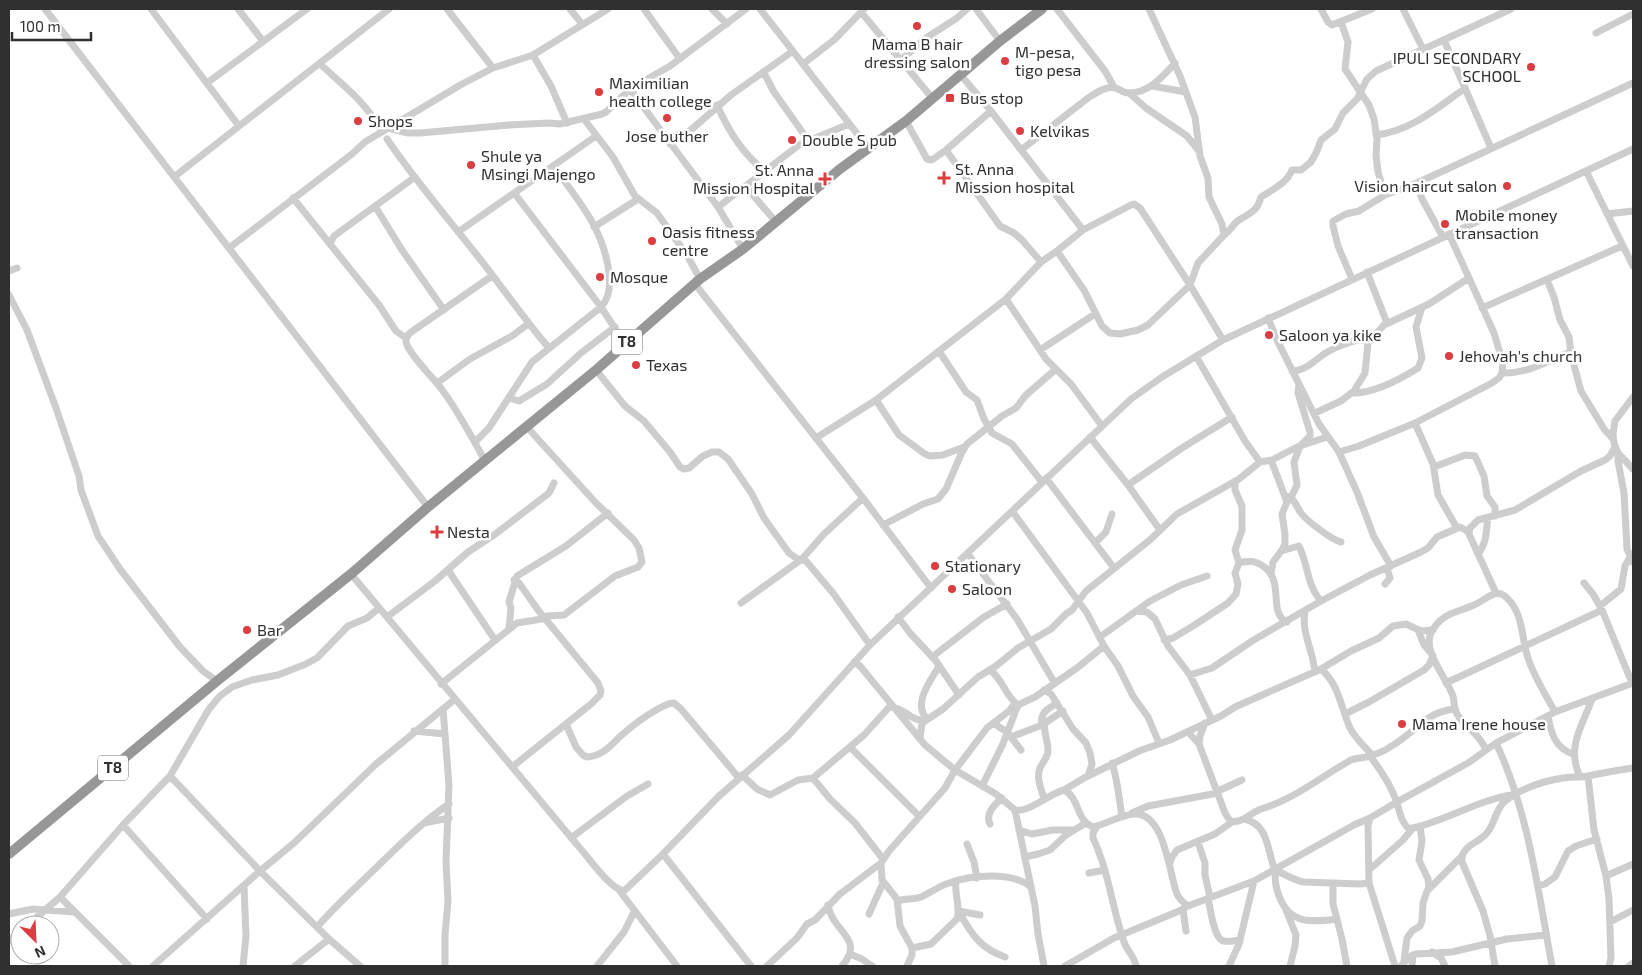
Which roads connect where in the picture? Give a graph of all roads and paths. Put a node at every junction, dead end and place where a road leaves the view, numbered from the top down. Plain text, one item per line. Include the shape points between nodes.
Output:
1 (45, 9) edge
2 (151, 9) edge
3 (238, 9) edge
4 (307, 9) edge
5 (389, 9) edge
6 (447, 9) edge
7 (570, 9) edge
8 (608, 9) edge
9 (644, 9) edge
10 (712, 9) edge
11 (746, 9) edge
12 (760, 9) edge
13 (967, 9) edge
14 (976, 9) edge
15 (1042, 9) edge
16 (1057, 9) edge
17 (1149, 9) edge
18 (1322, 9) edge
19 (1372, 9) edge
20 (1403, 9) edge
21 (1512, 9) edge
22 (863, 10) edge
23 (1633, 14) edge
24 (1341, 22) junction
25 (582, 24) junction
26 (727, 24) junction
27 (1596, 33) dead end
28 (1444, 40) junction
29 (263, 41) junction
30 (1000, 41) junction
31 (1423, 49) junction
32 (793, 51) junction
33 (533, 54) junction
34 (680, 58) junction
35 (901, 60) junction
36 (1175, 63) junction
37 (320, 64) junction
38 (803, 64) junction
39 (493, 68) junction
40 (764, 72) junction
41 (960, 74) junction
42 (207, 83) junction
43 (1633, 83) edge
44 (1152, 86) junction
45 (1114, 87) junction
46 (630, 89) junction
47 (1464, 89) junction
48 (1360, 91) junction
49 (1186, 92) junction
50 (1129, 93) junction
51 (933, 99) junction
52 (717, 106) junction
53 (991, 111) junction
54 (584, 119) junction
55 (906, 121) junction
56 (567, 123) junction
57 (850, 124) junction
58 (239, 126) junction
59 (385, 130) junction
60 (1376, 135) junction
61 (596, 136) junction
62 (387, 138) dead end
63 (808, 140) junction
64 (670, 144) junction
65 (1491, 148) junction
66 (869, 149) junction
67 (1633, 149) edge
68 (946, 150) junction
69 (1021, 150) junction
70 (1200, 154) junction
71 (554, 166) junction
72 (765, 170) junction
73 (1586, 171) junction
74 (174, 177) junction
75 (415, 177) junction
76 (1416, 183) junction
77 (746, 187) junction
78 (515, 194) junction
79 (1385, 194) junction
80 (293, 198) junction
81 (638, 199) junction
82 (375, 206) junction
83 (718, 207) junction
84 (1633, 211) edge
85 (1607, 214) junction
86 (776, 222) junction
87 (594, 227) junction
88 (1083, 230) junction
89 (458, 232) junction
90 (1224, 235) junction
91 (323, 236) junction
92 (334, 236) junction
93 (1446, 236) junction
94 (330, 244) junction
95 (1622, 246) junction
96 (229, 248) junction
97 (743, 249) junction
98 (1057, 251) junction
99 (1041, 262) junction
100 (1633, 264) edge
101 (18, 268) dead end
102 (9, 271) edge
103 (1367, 272) junction
104 (492, 276) junction
105 (1469, 278) junction
106 (1352, 279) junction
107 (1547, 280) junction
108 (698, 282) junction
109 (1190, 285) junction
110 (9, 295) edge
111 (1006, 299) junction
112 (601, 307) junction
113 (1422, 308) junction
114 (1482, 308) junction
115 (444, 310) junction
116 (1095, 314) junction
117 (1268, 318) junction
118 (1387, 323) junction
119 (528, 324) junction
120 (615, 328) junction
121 (406, 338) junction
122 (1223, 340) junction
123 (1368, 343) junction
124 (625, 344) junction
125 (549, 348) junction
126 (1040, 350) junction
127 (939, 351) junction
128 (1570, 352) junction
129 (1196, 356) junction
130 (1056, 369) junction
131 (596, 370) junction
132 (1292, 371) junction
133 (1502, 373) junction
134 (437, 383) junction
135 (1299, 383) junction
136 (1353, 393) junction
137 (1633, 397) edge
138 (509, 398) junction
139 (876, 400) junction
140 (1314, 413) junction
141 (1232, 418) junction
142 (1415, 423) junction
143 (526, 426) junction
144 (1102, 426) junction
145 (988, 427) junction
146 (1090, 437) junction
147 (1327, 437) junction
148 (816, 438) junction
149 (475, 442) junction
150 (1300, 446) junction
151 (1616, 446) junction
152 (964, 447) junction
153 (1339, 452) junction
154 (1271, 460) junction
155 (485, 461) junction
156 (1260, 462) junction
157 (1434, 467) junction
158 (1633, 469) edge
159 (1044, 480) junction
160 (1235, 481) junction
161 (554, 483) dead end
162 (1128, 485) junction
163 (1288, 497) junction
164 (864, 498) junction
165 (428, 507) junction
166 (1012, 510) junction
167 (608, 512) junction
168 (1112, 514) dead end
169 (1491, 516) junction
170 (883, 525) junction
171 (1457, 528) junction
172 (1160, 530) junction
173 (1469, 532) junction
174 (1341, 542) dead end
175 (1095, 543) junction
176 (1281, 551) junction
177 (968, 554) junction
178 (1478, 554) junction
179 (802, 559) junction
180 (1631, 560) edge
181 (1239, 562) junction
182 (1389, 567) junction
183 (1114, 568) junction
184 (448, 570) junction
185 (351, 574) junction
186 (1271, 574) junction
187 (1207, 576) dead end
188 (514, 580) junction
189 (1584, 582) dead end
190 (1386, 584) dead end
191 (931, 588) junction
192 (1496, 593) junction
193 (1078, 601) junction
194 (1321, 601) junction
195 (741, 603) dead end
196 (1007, 604) junction
197 (379, 608) junction
198 (1601, 608) junction
199 (1136, 611) junction
200 (1305, 611) junction
201 (387, 617) junction
202 (544, 618) junction
203 (898, 618) junction
204 (1287, 622) junction
205 (509, 629) junction
206 (1418, 630) junction
207 (1433, 630) junction
208 (1100, 637) junction
209 (495, 640) junction
210 (1031, 640) junction
211 (1164, 640) junction
212 (870, 645) junction
213 (1526, 645) junction
214 (1104, 646) junction
215 (1433, 655) junction
216 (932, 657) junction
217 (854, 662) junction
218 (939, 666) junction
219 (990, 670) junction
220 (1318, 670) junction
221 (1190, 675) junction
222 (217, 681) junction
223 (1053, 683) junction
224 (1446, 683) junction
225 (1633, 683) edge
226 (441, 684) junction
227 (1048, 692) junction
228 (959, 695) junction
229 (1592, 698) junction
230 (455, 699) junction
231 (1056, 703) junction
232 (1017, 704) junction
233 (892, 707) junction
234 (444, 709) junction
235 (1454, 709) junction
236 (1063, 711) junction
237 (1346, 714) junction
238 (1552, 714) junction
239 (926, 720) junction
240 (1209, 721) junction
241 (993, 723) junction
242 (566, 724) junction
243 (1044, 724) junction
244 (414, 731) junction
245 (1188, 732) junction
246 (445, 734) junction
247 (1009, 734) junction
248 (920, 739) junction
249 (1159, 743) junction
250 (1496, 743) junction
251 (1199, 744) junction
252 (850, 747) junction
253 (1486, 749) junction
254 (1021, 750) dead end
255 (1573, 754) junction
256 (1371, 756) junction
257 (1092, 762) junction
258 (1112, 764) junction
259 (512, 767) junction
260 (1104, 768) junction
261 (1633, 768) edge
262 (955, 770) junction
263 (170, 776) junction
264 (1088, 776) junction
265 (1584, 776) junction
266 (741, 777) junction
267 (813, 778) junction
268 (1242, 780) dead end
269 (648, 784) dead end
270 (982, 786) junction
271 (1064, 790) junction
272 (1218, 792) junction
273 (1516, 794) junction
274 (1002, 798) junction
275 (1044, 798) junction
276 (1397, 802) junction
277 (449, 804) junction
278 (1015, 810) junction
279 (919, 816) junction
280 (1125, 816) junction
281 (449, 818) junction
282 (1370, 818) junction
283 (1244, 819) junction
284 (1232, 822) junction
285 (424, 823) junction
286 (1086, 823) junction
287 (123, 824) junction
288 (990, 824) dead end
289 (1097, 826) junction
290 (1417, 827) junction
291 (1019, 830) junction
292 (1073, 830) junction
293 (571, 838) junction
294 (1597, 839) junction
295 (1198, 842) junction
296 (967, 844) dead end
297 (9, 854) edge
298 (663, 854) junction
299 (1025, 857) junction
300 (1461, 857) junction
301 (882, 861) junction
302 (1170, 863) junction
303 (1633, 864) edge
304 (1275, 869) junction
305 (1105, 870) junction
306 (1369, 870) junction
307 (260, 871) junction
308 (1090, 872) dead end
309 (1606, 876) junction
310 (977, 878) junction
311 (1254, 880) junction
312 (956, 881) junction
313 (883, 883) junction
314 (1333, 883) junction
315 (1369, 883) junction
316 (244, 886) junction
317 (1538, 886) junction
318 (1031, 888) junction
319 (1429, 889) junction
320 (619, 890) junction
321 (60, 897) junction
322 (1209, 897) junction
323 (898, 901) junction
324 (828, 905) junction
325 (1185, 907) junction
326 (46, 910) junction
327 (1286, 910) junction
328 (1633, 910) edge
329 (959, 911) junction
330 (74, 912) junction
331 (634, 912) junction
332 (9, 914) edge
333 (869, 914) dead end
334 (40, 915) edge
335 (980, 915) dead end
336 (207, 919) junction
337 (1337, 919) junction
338 (1610, 922) junction
339 (317, 927) junction
340 (1186, 931) dead end
341 (1122, 934) junction
342 (1546, 935) junction
343 (329, 939) junction
344 (1240, 940) junction
345 (1491, 943) junction
346 (912, 948) junction
347 (1389, 949) junction
348 (1406, 951) junction
349 (1432, 952) junction
350 (850, 954) junction
351 (1413, 954) junction
352 (1005, 957) dead end
353 (1633, 963) edge
354 (1403, 964) edge
355 (129, 966) edge
356 (153, 966) edge
357 (243, 966) edge
358 (295, 966) edge
359 (360, 966) edge
360 (445, 966) edge
361 (597, 966) edge
362 (677, 966) edge
363 (751, 966) edge
364 (766, 966) edge
365 (842, 966) edge
366 (872, 966) edge
367 (907, 966) edge
368 (1044, 966) edge
369 (1065, 966) edge
370 (1136, 966) edge
371 (1229, 966) edge
372 (1290, 966) edge
373 (1347, 966) edge
374 (1395, 966) edge
375 (1412, 966) edge
376 (1445, 966) edge
377 (1495, 966) edge
378 (1552, 966) edge
379 (1609, 966) edge
380 (1629, 966) edge

1 - 74 street
2 - 42 street
3 - 29 street
4 - 29 street
5 - 37 street
6 - 39 street
7 - 25 street
8 - 25 street
9 - 34 street
10 - 26 street
11 - 26 street
12 - 32 street
13 - 35 street
14 - 30 street
15 - 30 highway, T8
16 - 45 street
17 - 36 street
18 - 24 street via 1330,24
19 - 24 street
20 - 31 street
21 - 28 street
22 - 35 street
22 - 38 street via 834,40
23 - 27 street
24 - 48 street via 1348,42 1345,69
25 - 33 street
26 - 34 street
28 - 31 street
28 - 47 street
29 - 42 street
30 - 41 highway, T8
31 - 48 street via 1376,71
32 - 38 street
32 - 40 street
33 - 39 street
33 - 56 street
34 - 46 street
35 - 51 street
36 - 44 street
36 - 49 street
37 - 58 street
37 - 59 street via 361,100
38 - 57 street
39 - 59 street
40 - 52 street
40 - 63 street
41 - 51 highway, T8
41 - 53 street
42 - 58 street
43 - 65 street
44 - 49 street
44 - 50 street
45 - 50 street
45 - 69 street via 1088,98
46 - 54 street via 606,112
46 - 64 street
47 - 60 street via 1419,121 1392,133
47 - 65 street
48 - 60 street via 1369,105
48 - 90 street via 1333,131 1321,140 1308,165 1301,170 1292,170 1271,192 1261,196 1258,207
49 - 70 street via 1197,124
50 - 70 street via 1187,136
51 - 55 highway, T8
52 - 64 street via 692,130
52 - 72 street via 731,134 747,155
53 - 68 street
53 - 69 street
54 - 56 street
54 - 61 street
55 - 66 highway, T8
55 - 68 street via 927,159 934,159
56 - 59 street via 420,133
57 - 63 street
57 - 66 street
58 - 74 street
59 - 80 street
60 - 79 street via 1378,172
61 - 71 street
61 - 81 street
62 - 75 street
63 - 72 street
64 - 83 street
65 - 76 street
66 - 86 highway, T8
67 - 73 street
68 - 99 street via 1000,226 1022,240
69 - 88 street
70 - 90 street via 1208,178 1209,197
71 - 78 street
71 - 87 street
72 - 77 street
73 - 85 street
73 - 93 street
74 - 96 street
75 - 82 street
75 - 89 street
76 - 79 street
76 - 93 street via 1422,199
77 - 83 street
77 - 86 street
78 - 89 street
78 - 112 street
79 - 106 street via 1358,211 1333,221 1338,246
80 - 91 street
80 - 96 street
81 - 87 street
81 - 108 street via 657,213 687,255
82 - 92 street
82 - 115 street
83 - 97 street
84 - 85 street
85 - 95 street
86 - 97 highway, T8
87 - 112 street via 610,277 608,294
88 - 98 street
88 - 109 street via 1131,205 1137,206
89 - 104 street
90 - 109 street via 1198,262
91 - 92 street
91 - 94 street
92 - 94 street
93 - 103 street
93 - 105 street
94 - 121 street via 396,331
95 - 100 street
95 - 107 street
96 - 165 street
97 - 108 highway, T8
98 - 99 street
98 - 116 street via 1084,290
99 - 111 street
101 - 102 street
103 - 106 street
103 - 118 street
104 - 115 street
104 - 119 street
105 - 113 street
105 - 114 street
106 - 117 street
107 - 114 street
107 - 128 street via 1569,337
108 - 124 highway, T8
108 - 148 street
109 - 116 street via 1148,325 1138,330 1110,333
109 - 122 street
110 - 222 street via 27,330 56,408 98,536 180,648
111 - 126 street
111 - 127 street
112 - 120 street
112 - 125 street
113 - 118 street
113 - 136 street via 1416,327 1422,358 1418,368 1368,392
114 - 133 street via 1494,333 1503,363
115 - 121 street
116 - 126 street
117 - 122 street
117 - 132 street
118 - 123 street
119 - 125 street
119 - 134 street
120 - 124 street
120 - 138 street via 539,390 519,401
121 - 134 street via 410,351
122 - 129 street
123 - 132 street via 1357,340
123 - 136 street via 1364,376
124 - 131 highway, T8
125 - 138 street via 532,362
126 - 130 street
127 - 139 street
127 - 145 street via 966,392 977,400
128 - 133 street via 1526,370
128 - 151 street via 1583,395
129 - 141 street
129 - 144 street via 1131,398
130 - 144 street
130 - 145 street via 1026,395 1021,404
131 - 143 highway, T8
131 - 179 street via 625,406 648,425 680,467 689,468 712,452 719,452 728,459 789,553
132 - 135 street
133 - 142 street via 1486,387
134 - 149 street
135 - 140 street
135 - 150 street via 1298,393 1310,432
136 - 140 street
137 - 151 street via 1615,421
138 - 149 street via 486,433
139 - 148 street
139 - 152 street via 900,435 925,454 943,456
140 - 147 street
141 - 156 street
141 - 162 street
142 - 153 street
142 - 157 street
143 - 155 highway, T8
143 - 167 street via 595,502
144 - 146 street
145 - 152 street
145 - 159 street via 997,437 1012,444
146 - 159 street
146 - 162 street
147 - 150 street
147 - 153 street
148 - 164 street
149 - 155 street
150 - 154 street
150 - 163 street via 1294,462 1297,486
151 - 158 street
151 - 169 street via 1605,460 1515,510
151 - 180 street
152 - 170 street via 941,496
153 - 182 street
154 - 156 street
154 - 163 street
155 - 165 highway, T8
156 - 160 street
157 - 169 street via 1465,455 1474,456 1484,476 1487,496 1495,507
157 - 171 street via 1438,495
159 - 166 street
159 - 175 street
160 - 172 street via 1181,511
160 - 181 street via 1242,506 1242,530 1235,550
161 - 184 street via 549,493
162 - 172 street
163 - 174 street via 1306,518
163 - 176 street via 1282,514 1286,538
164 - 170 street
164 - 179 street
165 - 185 highway, T8
166 - 177 street
166 - 193 street
167 - 188 street via 566,546
167 - 202 street via 634,540 639,548 641,564 615,576 564,615
168 - 175 street via 1106,532
169 - 173 street via 1476,522
169 - 178 street via 1484,546
170 - 191 street
171 - 173 street
171 - 182 street via 1437,537 1425,550
172 - 183 street
173 - 178 street
175 - 183 street
176 - 186 street via 1273,562
176 - 194 street via 1299,546 1310,585
177 - 191 street
177 - 196 street
178 - 192 street
179 - 195 street
179 - 212 street via 833,593
180 - 198 street via 1625,566 1621,589
181 - 186 street via 1253,562
181 - 211 street via 1235,573 1238,587 1232,600 1182,633
182 - 190 street via 1390,576
182 - 194 street
183 - 193 street
184 - 201 street
184 - 209 street
185 - 197 street
185 - 222 highway, T8
186 - 204 street via 1277,610
187 - 199 street via 1174,588
188 - 202 street
188 - 205 street via 509,602
189 - 198 street
191 - 203 street
192 - 207 street via 1474,606 1449,613
192 - 213 street via 1505,595 1511,602
193 - 208 street
193 - 210 street via 1051,629
194 - 200 street
196 - 210 street
196 - 216 street via 984,617
197 - 201 street
197 - 263 street via 367,618 348,626 317,658 278,675 239,684 220,696
198 - 213 street
198 - 225 street
199 - 208 street
199 - 211 street via 1152,616
200 - 204 street
200 - 220 street via 1303,626
201 - 226 street
202 - 205 street via 519,622
202 - 242 street via 598,683 601,691 600,696
203 - 212 street
203 - 216 street
204 - 221 street via 1212,668
205 - 209 street
206 - 207 street
206 - 215 street via 1424,645
206 - 220 street via 1407,624 1393,626 1379,638
207 - 215 street via 1430,641
208 - 214 street
209 - 226 street
210 - 219 street
210 - 223 street
211 - 221 street
212 - 217 street
213 - 224 street
213 - 238 street via 1528,658
214 - 223 street
214 - 249 street via 1148,718
215 - 224 street
215 - 237 street via 1424,670
216 - 218 street
217 - 233 street
217 - 266 street via 789,735
218 - 228 street
218 - 239 street via 922,702
219 - 228 street
219 - 232 street
220 - 237 street via 1330,679
220 - 240 street
221 - 240 street
222 - 297 highway, T8
223 - 227 street
224 - 235 street via 1454,698
225 - 229 street
226 - 230 street
227 - 231 street
227 - 232 street
228 - 239 street
229 - 238 street
229 - 255 street
230 - 234 street
230 - 259 street
231 - 236 street
231 - 243 street via 1043,714
232 - 241 street
232 - 247 street
233 - 239 street via 912,719
233 - 248 street
233 - 252 street
234 - 244 street
234 - 246 street
235 - 253 street
235 - 256 street via 1421,722 1395,744
236 - 243 street
236 - 257 street via 1086,743
237 - 256 street via 1354,735
238 - 250 street
238 - 255 street via 1551,730 1555,741
239 - 248 street via 920,729
240 - 245 street
240 - 251 street
241 - 247 street
241 - 262 street
242 - 259 street
242 - 266 street via 579,751 592,757 605,751 647,716 667,704 674,704
243 - 247 street
243 - 275 street via 1048,748 1038,779
244 - 246 street
244 - 307 street
245 - 249 street
245 - 251 street
246 - 277 street
247 - 254 street
247 - 270 street
248 - 262 street
249 - 258 street
250 - 253 street
250 - 273 street
251 - 272 street
252 - 267 street
252 - 279 street
253 - 276 street via 1468,763
255 - 265 street
256 - 276 street
256 - 283 street via 1354,759 1280,803
257 - 260 street via 1098,768
257 - 264 street
258 - 260 street
258 - 280 street
259 - 293 street
260 - 264 street
261 - 265 street
262 - 270 street
262 - 279 street via 945,788
263 - 287 street
263 - 307 street
264 - 271 street
265 - 273 street via 1538,784
265 - 294 street
266 - 267 street via 757,790 770,795 798,780
266 - 298 street
267 - 301 street via 854,822
268 - 272 street
269 - 293 street
270 - 274 street
271 - 275 street
271 - 286 street via 1071,795
272 - 280 street via 1148,806
272 - 284 street via 1225,813
273 - 290 street
273 - 300 street via 1501,806 1488,832
273 - 317 street
274 - 278 street
274 - 288 street via 989,814
275 - 278 street via 1027,810
276 - 282 street
276 - 290 street via 1402,821 1408,829
277 - 281 street
277 - 285 street
278 - 291 street
279 - 301 street
280 - 289 street
280 - 302 street via 1142,815 1154,825
281 - 285 street
281 - 360 street
282 - 304 street
282 - 306 street
283 - 284 street
283 - 304 street via 1255,822 1262,830
284 - 295 street
285 - 339 street
286 - 289 street
286 - 292 street
287 - 321 street
287 - 336 street
289 - 305 street via 1093,838
290 - 306 street
290 - 319 street via 1422,842 1419,860
291 - 292 street via 1032,834
291 - 299 street
292 - 299 street via 1050,850
293 - 320 street
294 - 309 street
294 - 317 street via 1568,850 1555,877
295 - 302 street via 1175,851
295 - 322 street via 1205,863
296 - 310 street
298 - 320 street via 626,890
298 - 363 street
299 - 318 street
300 - 319 street
300 - 345 street via 1483,911
301 - 313 street
301 - 324 street
302 - 325 street via 1177,895
303 - 309 street
304 - 311 street
304 - 314 street via 1299,881
304 - 327 street via 1276,889
305 - 308 street
305 - 341 street
306 - 315 street
307 - 316 street
307 - 339 street
309 - 338 street
310 - 312 street
310 - 318 street via 1011,878
311 - 322 street
311 - 344 street
312 - 323 street via 921,897
312 - 329 street
313 - 323 street
313 - 333 street
314 - 315 street
314 - 337 street
315 - 347 street
316 - 336 street
316 - 357 street via 246,936
317 - 342 street
318 - 368 street
319 - 348 street via 1423,903 1422,921 1407,938
320 - 331 street
321 - 326 street
321 - 330 street
322 - 325 street
322 - 344 street via 1218,938 1224,942
323 - 346 street via 900,926
324 - 350 street via 832,917 851,943
324 - 364 street
325 - 340 street
325 - 341 street
326 - 330 street
326 - 332 street
326 - 334 street
327 - 337 street via 1305,921
327 - 372 street via 1296,935
328 - 338 street
329 - 335 street
329 - 346 street via 957,919 934,942
329 - 352 street via 970,932 984,947
330 - 355 street
331 - 361 street via 624,932
331 - 362 street
336 - 356 street
337 - 373 street
338 - 379 street
339 - 343 street
341 - 369 street
341 - 370 street
342 - 345 street
342 - 378 street
343 - 358 street
343 - 359 street
344 - 371 street
345 - 349 street via 1452,952
345 - 377 street
346 - 367 street
347 - 348 street
347 - 374 street
348 - 354 street
349 - 351 street
349 - 376 street via 1441,958
350 - 365 street
350 - 366 street
351 - 354 street
351 - 375 street
353 - 380 street

